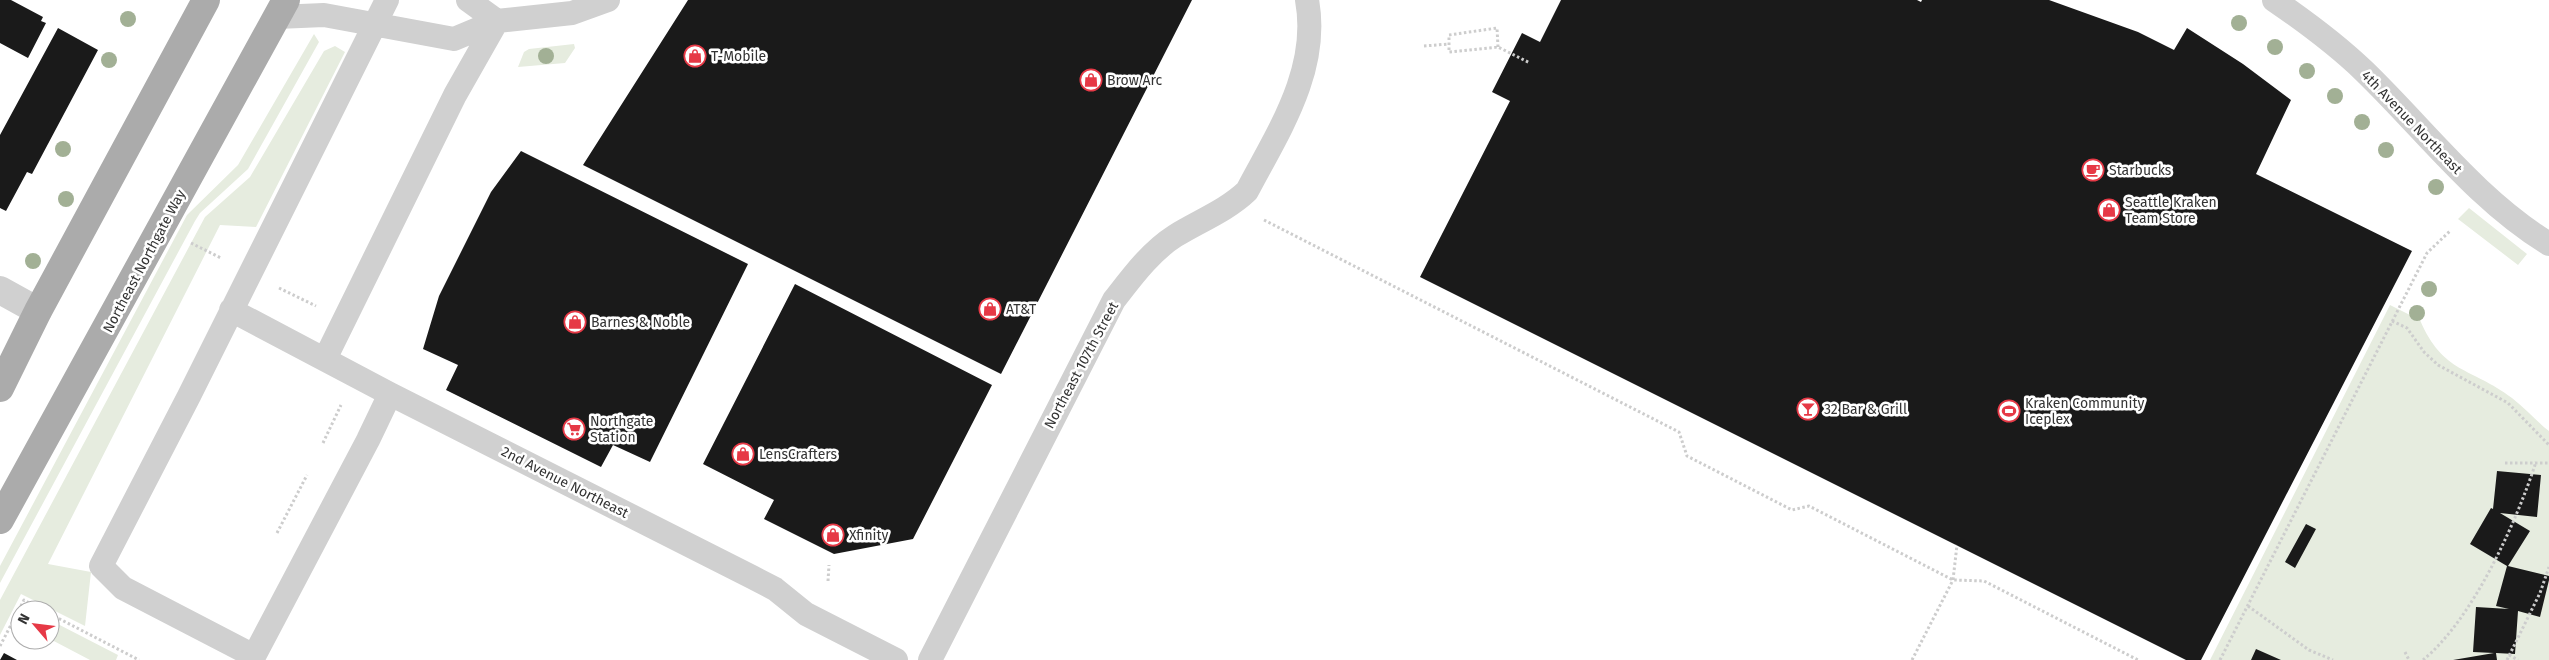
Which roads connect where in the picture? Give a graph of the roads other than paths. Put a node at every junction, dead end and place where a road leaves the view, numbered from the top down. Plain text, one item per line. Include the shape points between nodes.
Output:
1 (206, 0) edge
2 (387, 0) edge
3 (468, 0) edge
4 (608, 0) edge
5 (1307, 0) edge
6 (2274, 0) edge
7 (282, 8) edge
8 (497, 21) junction
9 (374, 26) junction
10 (2549, 244) edge
11 (0, 290) edge
12 (231, 310) junction
13 (38, 311) junction
14 (325, 359) junction
15 (0, 388) edge
16 (390, 394) junction
17 (0, 520) edge
18 (253, 658) edge
19 (896, 660) edge
20 (930, 660) edge

1 - 13 main road
2 - 9 lane
3 - 8 lane
4 - 8 lane via 572,13
5 - 20 lane, Northeast 107th Street via 1310,32 1300,85 1247,191 1234,203 1174,237 1153,254 1114,300
6 - 10 lane, 4th Avenue Northeast via 2332,42 2370,76 2468,180 2508,215
7 - 9 lane
7 - 17 main road, Northeast Northgate Way
8 - 9 lane via 454,39
8 - 14 lane via 455,95
9 - 12 lane
11 - 13 street
12 - 14 lane, 2nd Avenue Northeast
12 - 18 lane via 101,566 123,588
13 - 15 main road
14 - 16 lane, 2nd Avenue Northeast
16 - 18 lane
16 - 19 lane, 2nd Avenue Northeast via 775,589 806,614

